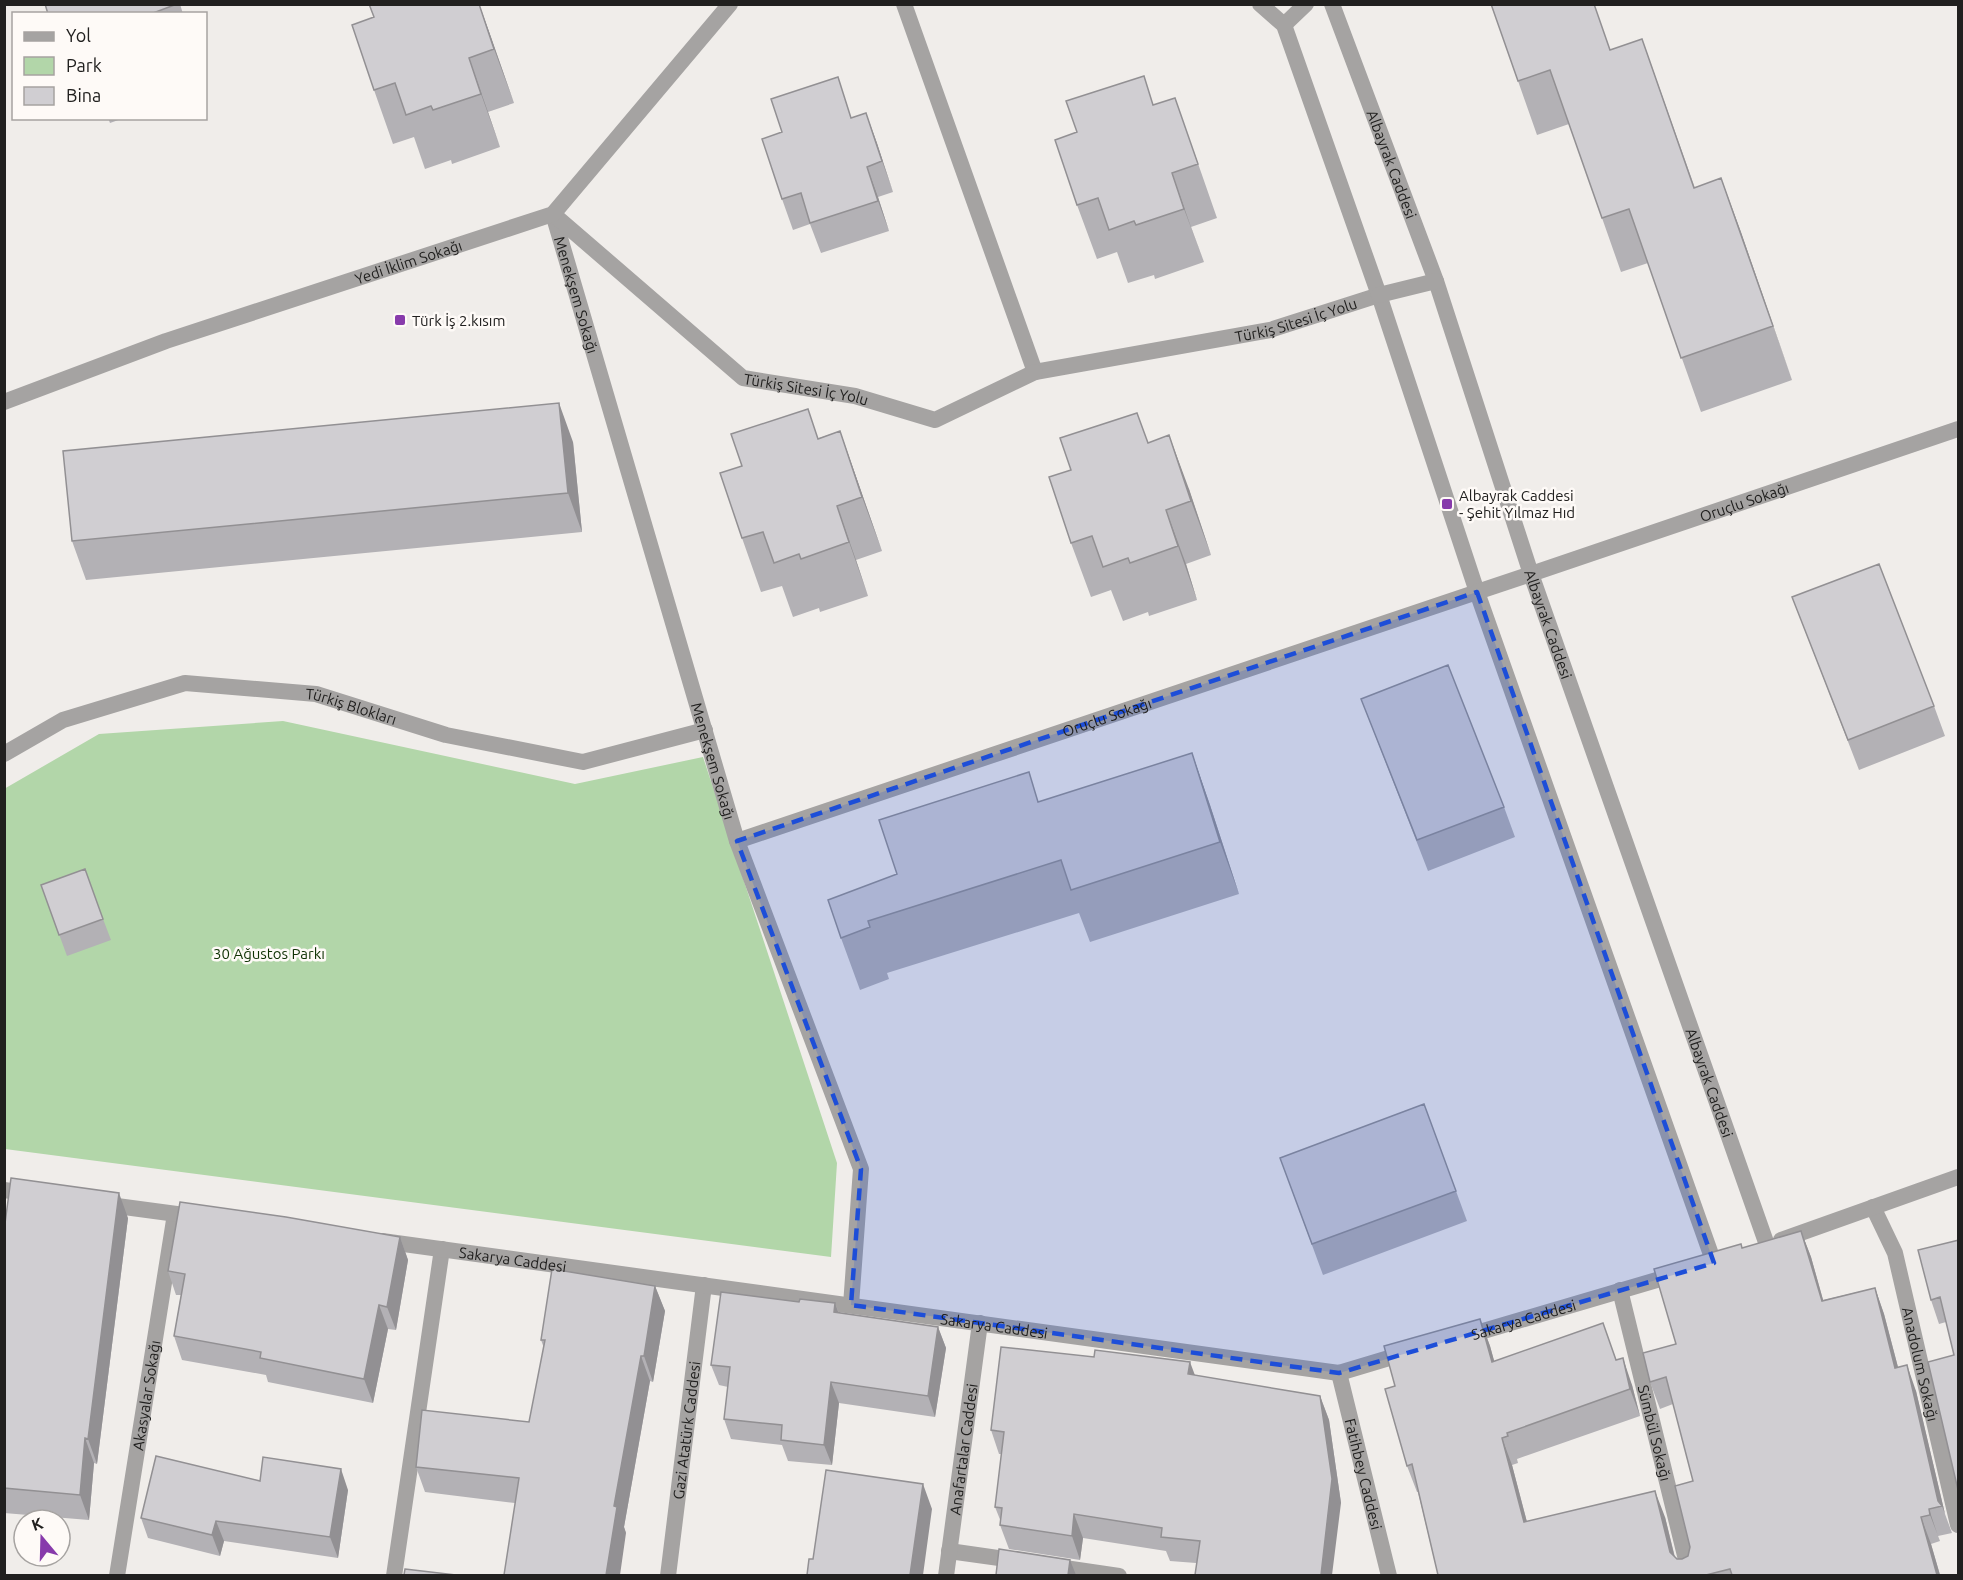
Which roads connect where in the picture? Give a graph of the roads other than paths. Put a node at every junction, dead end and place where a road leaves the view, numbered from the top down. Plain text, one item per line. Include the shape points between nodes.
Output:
1 (730, 4) edge
2 (904, 4) edge
3 (1260, 4) edge
4 (1306, 4) edge
5 (1332, 4) edge
6 (1284, 25) junction
7 (553, 214) junction
8 (1436, 281) junction
9 (1379, 295) junction
10 (1035, 372) junction
11 (4, 402) edge
12 (1959, 429) edge
13 (1531, 574) junction
14 (1477, 592) junction
15 (705, 730) junction
16 (4, 754) edge
17 (737, 841) junction
18 (1959, 1177) edge
19 (4, 1190) edge
20 (50, 1196) edge
21 (84, 1201) edge
22 (1873, 1207) junction
23 (175, 1214) junction
24 (215, 1219) edge
25 (362, 1239) edge
26 (442, 1250) junction
27 (704, 1285) junction
28 (1620, 1290) junction
29 (850, 1305) junction
30 (980, 1323) junction
31 (1451, 1340) edge
32 (1429, 1346) edge
33 (1339, 1373) junction
34 (1959, 1526) edge
35 (950, 1551) junction
36 (117, 1575) edge
37 (394, 1575) edge
38 (668, 1575) edge
39 (946, 1575) edge
40 (1119, 1575) edge
41 (1389, 1575) edge
42 (1690, 1575) edge

1 - 7 street
2 - 10 street
3 - 6 street
4 - 6 street
5 - 8 street, Albayrak Caddesi
6 - 9 street
7 - 10 street, Türkiş Sitesi İç Yolu via 743,378 855,396 935,420
7 - 11 street, Yedi İklim Sokağı via 166,341
7 - 15 street, Menekşem Sokağı
8 - 9 street, Türkiş Sitesi İç Yolu
8 - 13 street, Albayrak Caddesi
9 - 10 street, Türkiş Sitesi İç Yolu via 1269,330
9 - 14 street
12 - 13 street, Oruçlu Sokağı
13 - 14 street, Oruçlu Sokağı
13 - 22 street, Albayrak Caddesi via 1761,1246
14 - 17 street, Oruçlu Sokağı
14 - 28 street, Sakarya Caddesi via 1709,1264
15 - 16 street, Türkiş Blokları via 583,762 446,735 316,694 185,683 63,720
15 - 17 street, Menekşem Sokağı
17 - 29 street, Menekşem Sokağı via 861,1169
18 - 22 street
19 - 20 street
21 - 23 street
22 - 34 street, Anadolum Sokağı via 1895,1253
23 - 24 street
23 - 36 street, Akasyalar Sokağı
25 - 26 street, Sakarya Caddesi
26 - 27 street, Sakarya Caddesi
26 - 37 street
27 - 29 street, Sakarya Caddesi
27 - 38 street, Gazi Atatürk Caddesi
28 - 31 street, Sakarya Caddesi
28 - 42 street, Sümbül Sokağı
29 - 30 street, Sakarya Caddesi
30 - 33 street, Sakarya Caddesi
30 - 35 street, Anafartalar Caddesi
32 - 33 street, Sakarya Caddesi
33 - 41 street, Fatihbey Caddesi
35 - 39 street, Anafartalar Caddesi
35 - 40 street

